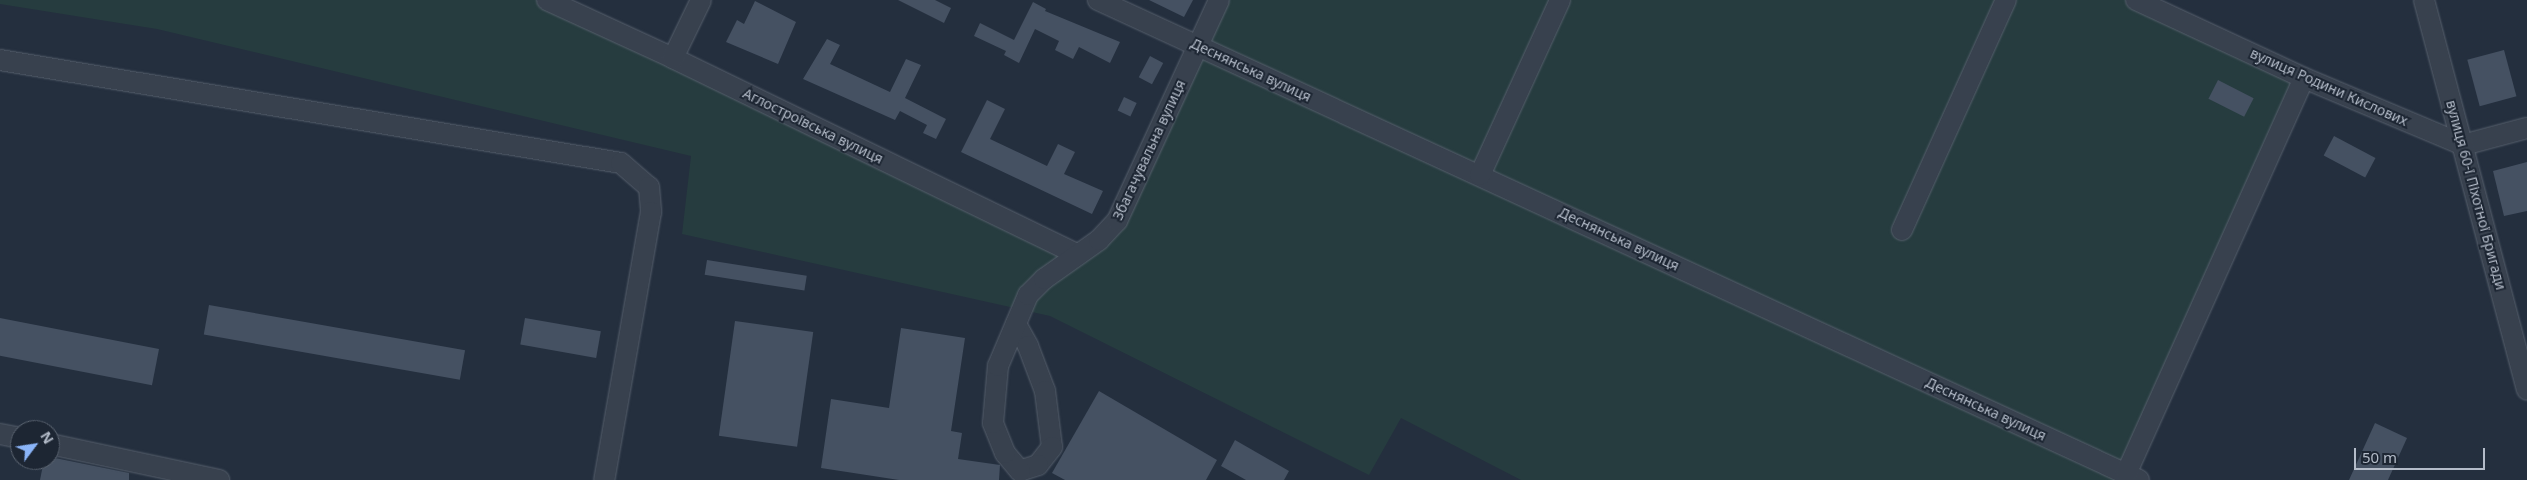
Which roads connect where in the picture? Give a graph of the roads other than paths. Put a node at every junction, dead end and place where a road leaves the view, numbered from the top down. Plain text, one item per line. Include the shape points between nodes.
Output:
1 (547, 0) edge
2 (701, 0) edge
3 (1098, 0) edge
4 (1219, 0) edge
5 (1560, 0) edge
6 (2006, 0) edge
7 (2136, 0) edge
8 (2424, 0) edge
9 (1198, 46) junction
10 (674, 58) junction
11 (0, 60) edge
12 (2304, 78) junction
13 (2527, 128) edge
14 (2463, 145) junction
15 (1480, 175) junction
16 (1902, 230) dead end
17 (1078, 255) junction
18 (1016, 324) junction
19 (2527, 390) edge
20 (60, 446) edge
21 (2132, 477) edge
22 (220, 480) edge
23 (604, 480) edge

1 - 10 street, Аглостроївська вулиця
2 - 10 street
3 - 9 street, Деснянська вулиця
4 - 9 street, Збагачувальна вулиця
5 - 15 street
6 - 16 street
7 - 12 street, вулиця Родини Кислових
8 - 14 street, вулиця 60-ї Піхотної Бригади
9 - 15 street, Деснянська вулиця
9 - 17 street, Збагачувальна вулиця via 1117,221
10 - 17 street, Аглостроївська вулиця
11 - 23 street via 621,164 649,187 651,212
12 - 14 street, вулиця Родини Кислових
12 - 21 street
13 - 14 street
14 - 19 street, вулиця 60-ї Піхотної Бригади
15 - 21 street, Деснянська вулиця
17 - 18 street, Збагачувальна вулиця via 1028,295
18 - 18 street, Збагачувальна вулиця via 998,366 993,423 1005,452 1020,471 1038,465 1052,447 1045,392
20 - 22 street

